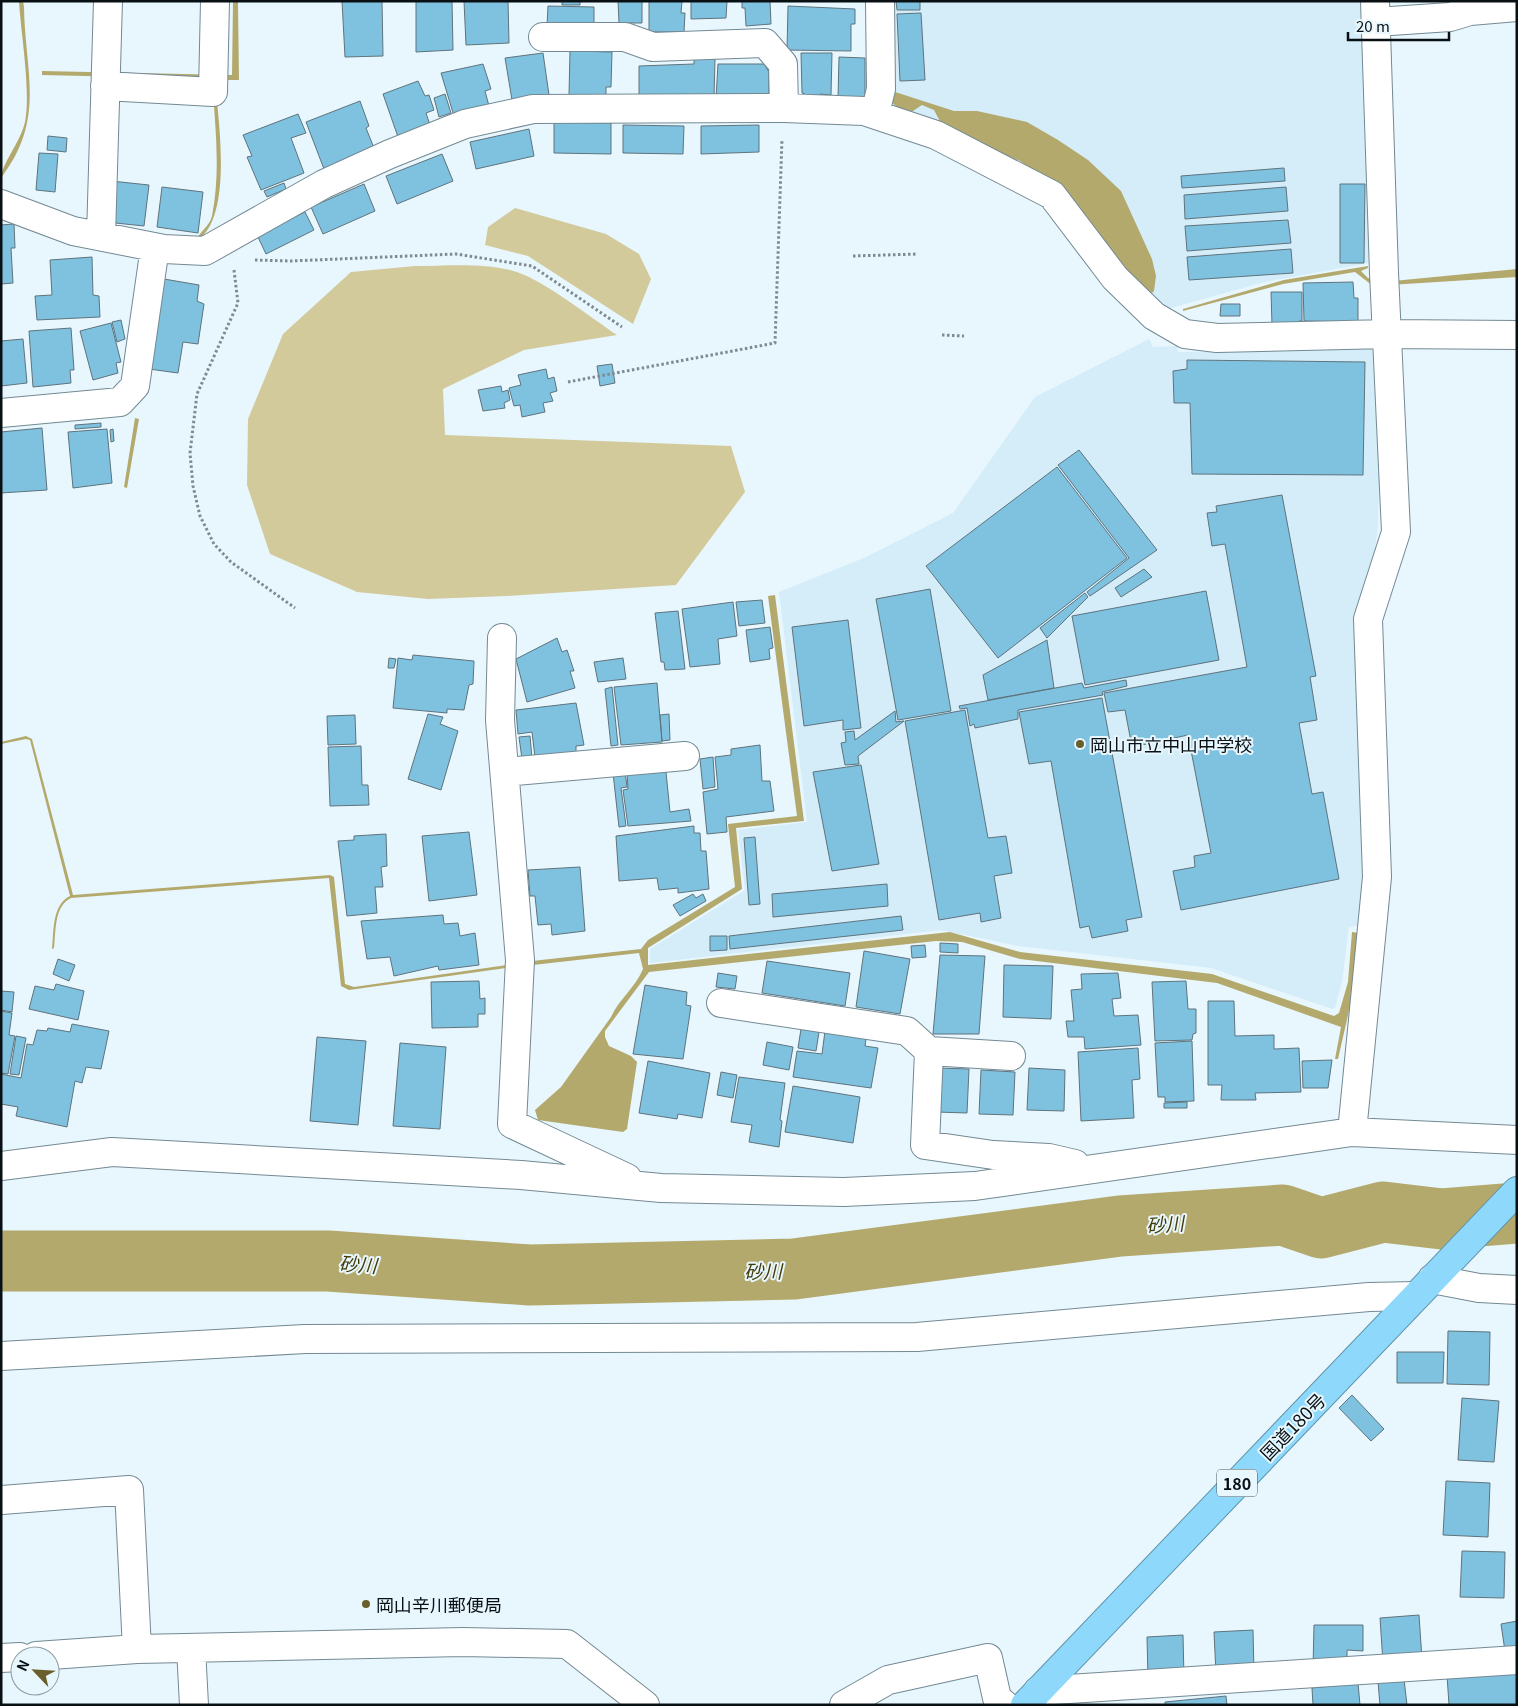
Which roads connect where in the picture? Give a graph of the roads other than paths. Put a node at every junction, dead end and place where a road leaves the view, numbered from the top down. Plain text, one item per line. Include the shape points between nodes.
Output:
1 (108, 1) edge
2 (215, 1) edge
3 (880, 1) edge
4 (1517, 7) edge
5 (1375, 12) edge
6 (543, 36) dead end
7 (105, 86) junction
8 (784, 108) junction
9 (875, 114) junction
10 (1, 204) edge
11 (101, 236) junction
12 (155, 247) junction
13 (1388, 334) junction
14 (1517, 335) edge
15 (1, 413) edge
16 (502, 638) dead end
17 (685, 756) dead end
18 (505, 772) junction
19 (720, 1003) dead end
20 (930, 1051) junction
21 (1012, 1056) dead end
22 (1352, 1132) junction
23 (1517, 1140) edge
24 (1, 1166) edge
25 (1096, 1169) junction
26 (644, 1186) junction
27 (1517, 1191) edge
28 (1432, 1279) junction
29 (1479, 1288) junction
30 (1517, 1290) edge
31 (1517, 1302) edge
32 (1, 1356) edge
33 (2, 1500) edge
34 (191, 1648) junction
35 (137, 1649) junction
36 (60, 1654) edge
37 (1517, 1660) edge
38 (1032, 1698) edge
39 (194, 1705) edge
40 (645, 1705) edge
41 (844, 1705) edge
42 (1005, 1705) edge

1 - 7 street
2 - 7 street via 213,92
3 - 9 street via 881,89
4 - 5 street via 1470,11 1450,17
5 - 13 street
6 - 8 street via 625,37 653,47 765,44 783,64
7 - 11 street
8 - 9 street
8 - 12 street via 533,109 466,124 390,154 324,184 216,253
9 - 13 street via 936,136 1052,195 1115,278 1154,316 1185,334 1217,338
10 - 11 street via 74,231
11 - 12 street
12 - 15 street via 135,386 120,402
13 - 14 street
13 - 22 street via 1396,532 1368,620 1377,877
16 - 18 street via 500,720
17 - 18 street
18 - 26 street via 520,960 512,1124
19 - 20 street via 906,1031
20 - 21 street
20 - 25 street via 925,1144 993,1155 1049,1158
22 - 23 street
22 - 25 street
24 - 26 street via 112,1152 521,1175
25 - 26 street via 975,1186 844,1192
27 - 28 highway, 国道180号 / 180
28 - 29 street
28 - 32 street via 1369,1297 917,1337 306,1339
28 - 38 highway, 国道180号 / 180
29 - 30 street
29 - 31 street
33 - 35 street via 129,1490
34 - 35 street
34 - 39 street
34 - 40 street via 463,1642 567,1644
35 - 36 street
37 - 38 street
41 - 42 street via 888,1680 988,1658 997,1698

